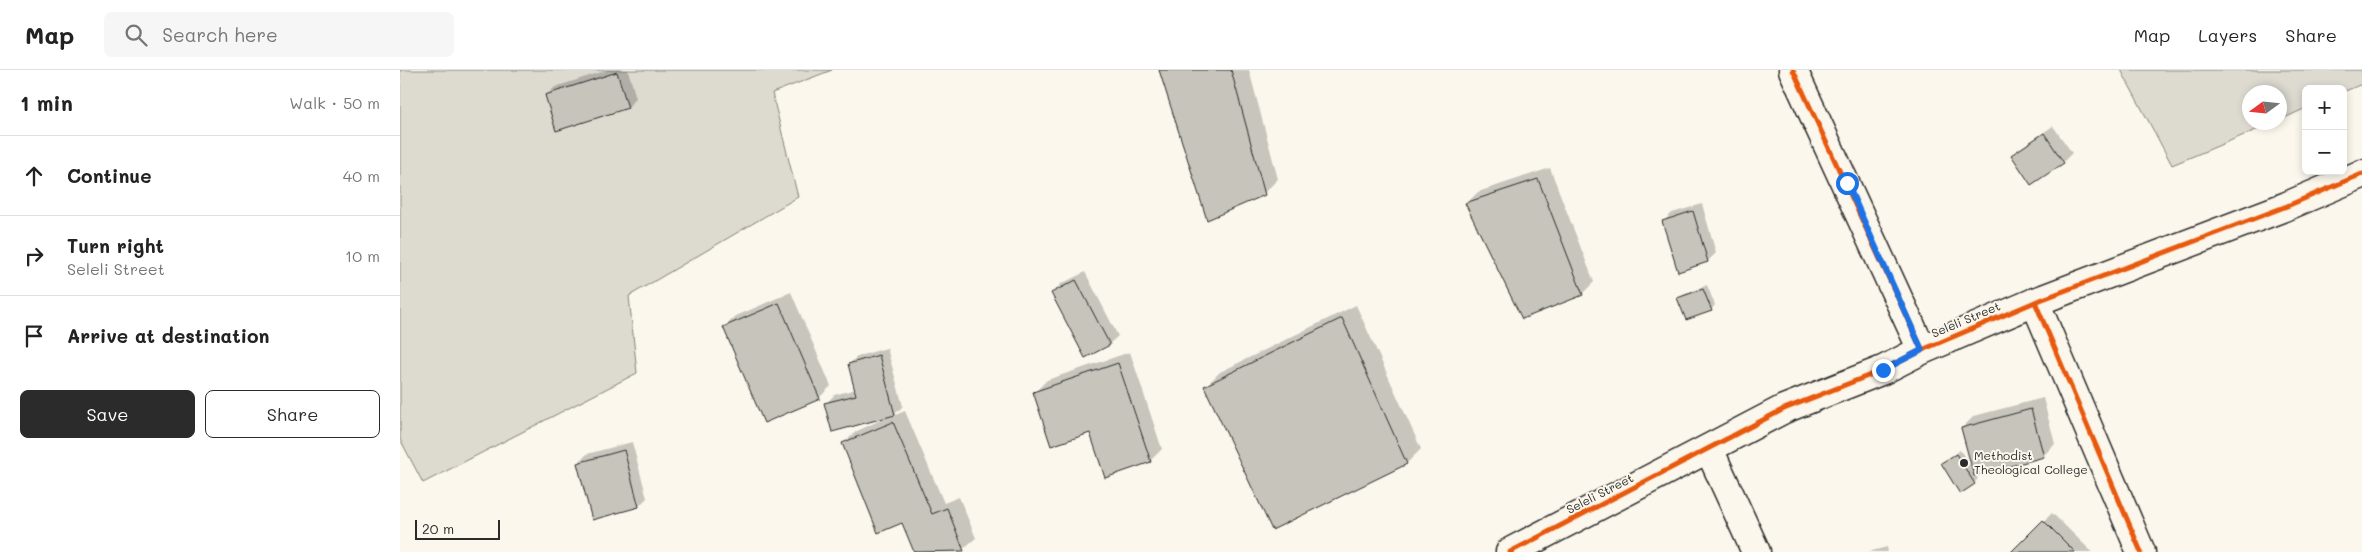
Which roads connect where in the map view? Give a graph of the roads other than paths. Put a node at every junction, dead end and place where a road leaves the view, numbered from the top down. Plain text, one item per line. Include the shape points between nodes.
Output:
1 (1793, 70) edge
2 (2362, 174) edge
3 (2035, 302) junction
4 (1922, 350) junction
5 (1709, 449) junction
6 (1510, 552) edge
7 (1756, 552) edge
8 (2141, 552) edge

1 - 4 street
2 - 3 street, Seleli Street via 2277,210
3 - 4 street, Seleli Street
3 - 8 street
4 - 5 street, Seleli Street via 1883,370 1784,409
5 - 6 street, Seleli Street
5 - 7 street

